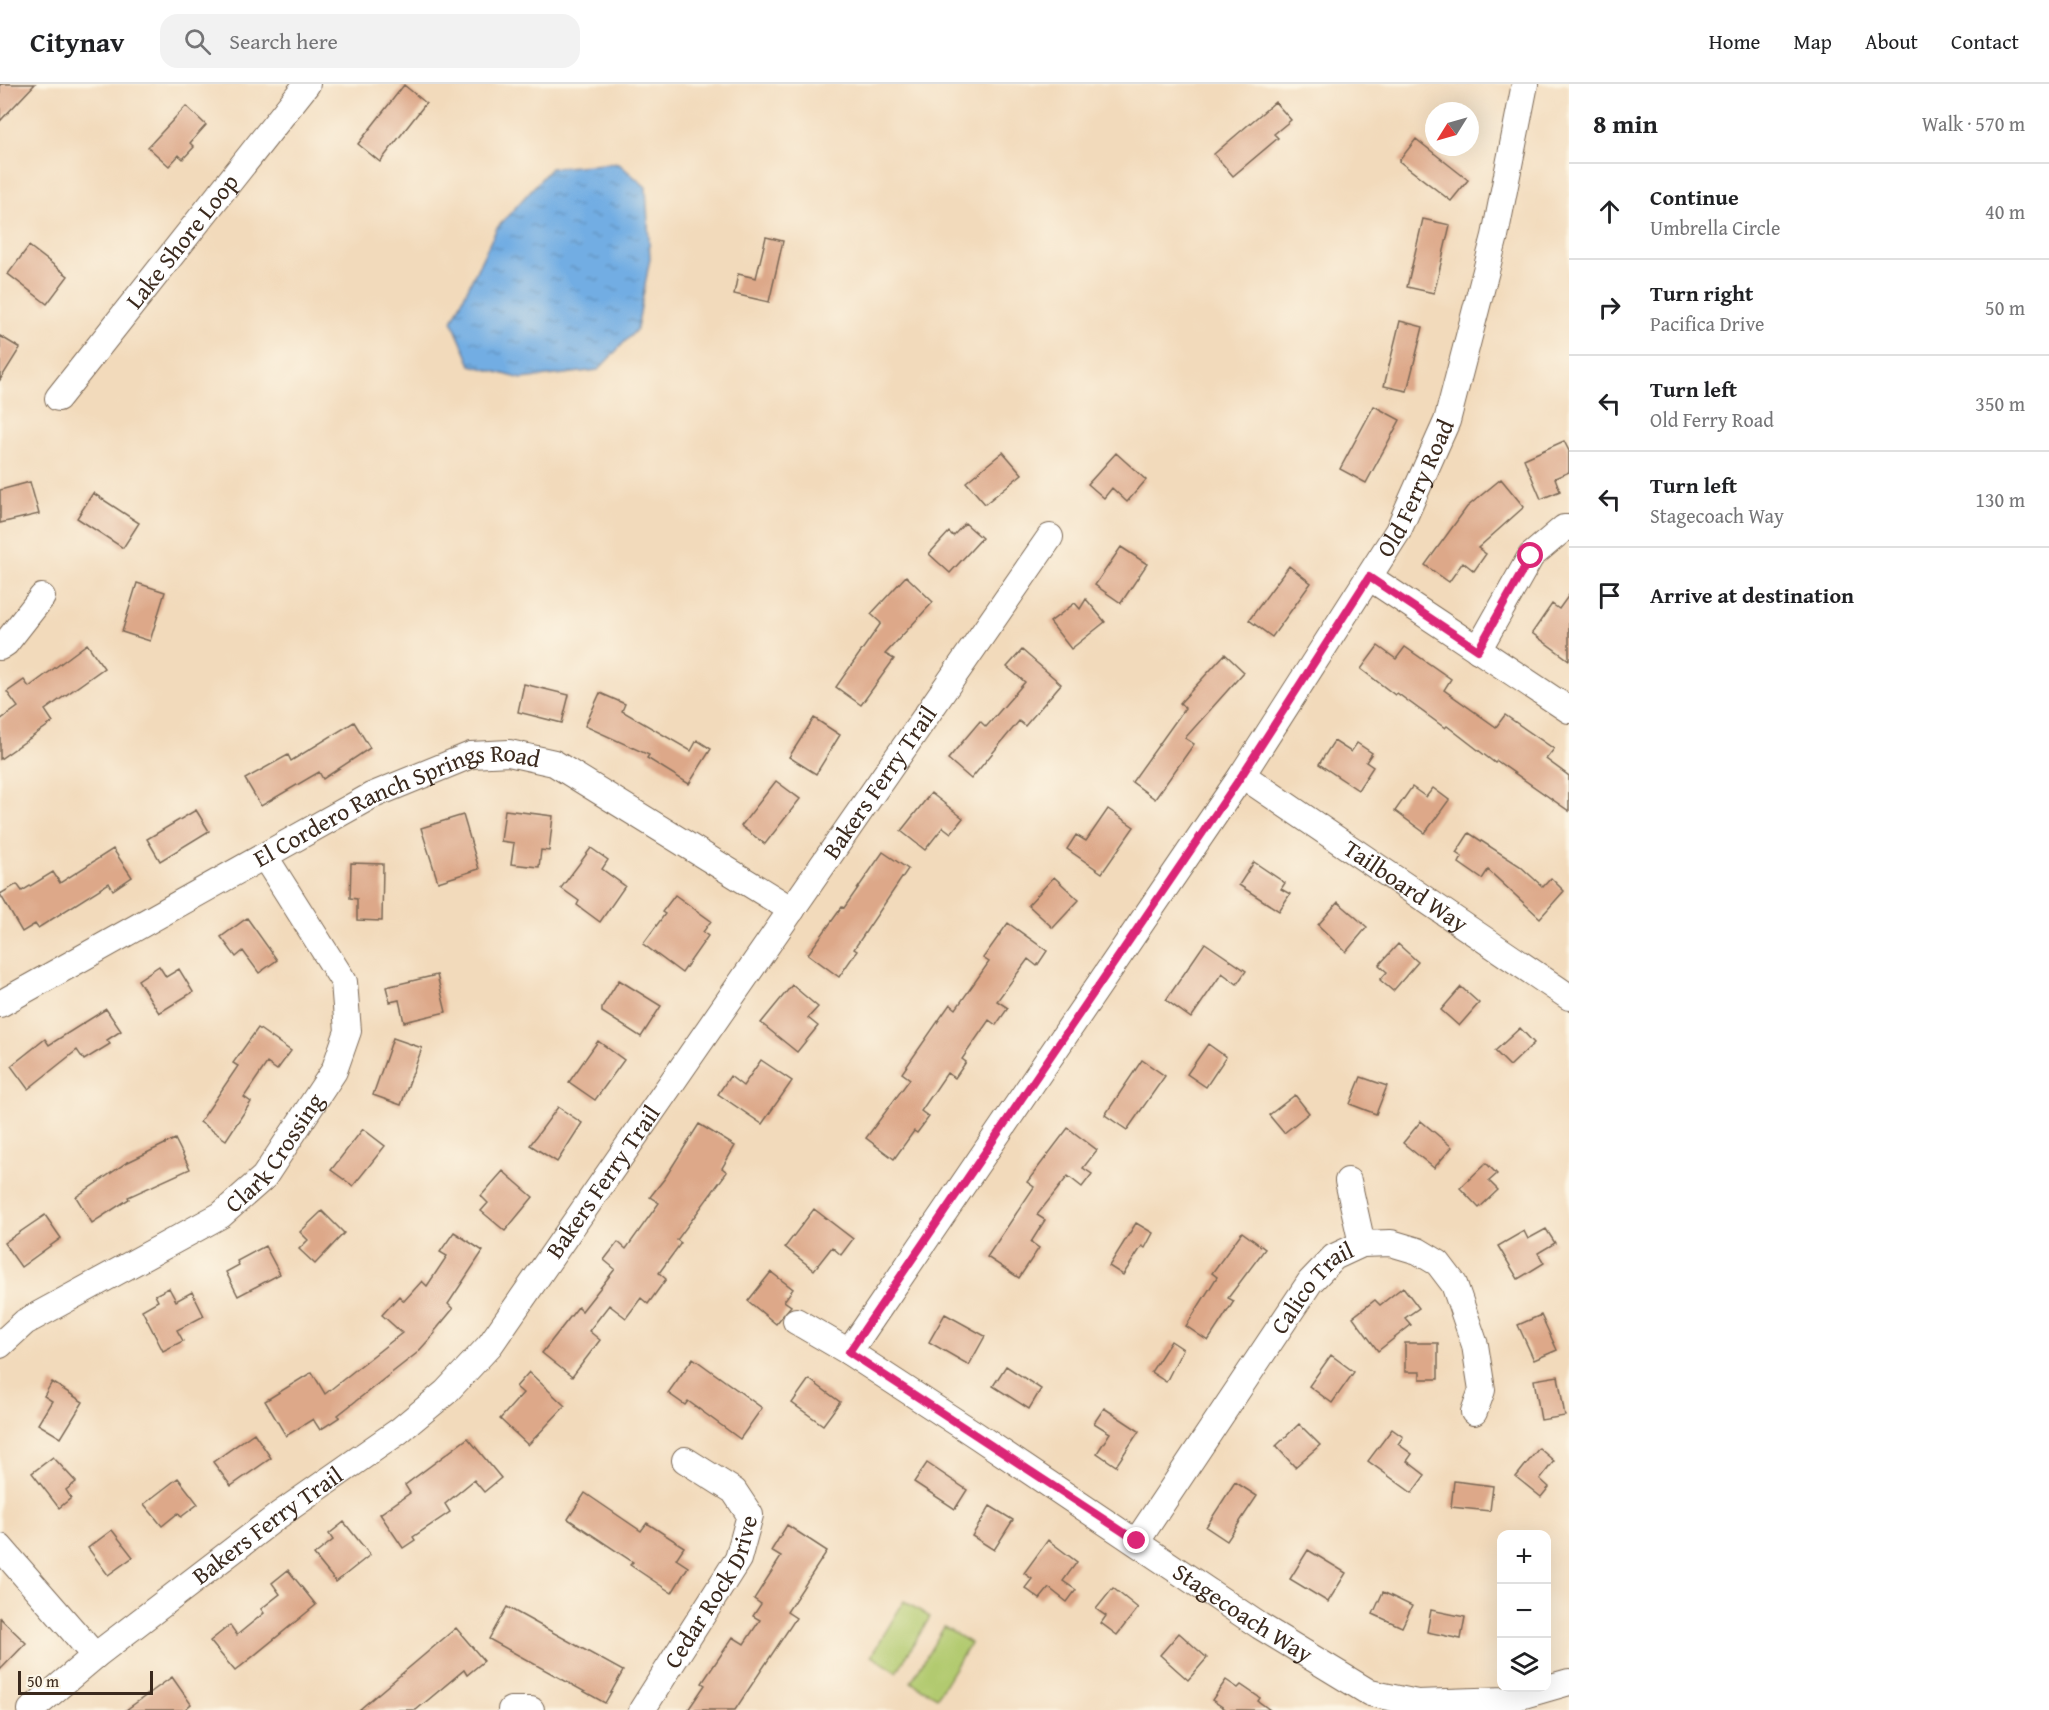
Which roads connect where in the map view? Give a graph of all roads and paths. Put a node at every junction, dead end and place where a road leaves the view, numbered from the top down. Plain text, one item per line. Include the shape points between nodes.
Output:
1 (307, 84) edge
2 (1525, 84) edge
3 (58, 399) dead end
4 (1569, 528) edge
5 (1050, 537) dead end
6 (1369, 577) junction
7 (42, 597) dead end
8 (0, 647) edge
9 (1478, 650) junction
10 (1569, 710) edge
11 (1242, 775) junction
12 (265, 857) junction
13 (792, 910) junction
14 (1569, 997) edge
15 (0, 1004) edge
16 (1348, 1181) dead end
17 (1362, 1245) junction
18 (796, 1322) dead end
19 (0, 1345) edge
20 (849, 1352) junction
21 (1474, 1412) dead end
22 (685, 1460) dead end
23 (1137, 1541) junction
24 (0, 1547) edge
25 (95, 1656) junction
26 (1569, 1682) edge
27 (1417, 1706) edge
28 (31, 1710) edge
29 (511, 1710) edge
30 (531, 1710) edge
31 (642, 1710) edge

1 - 3 street, Lake Shore Loop
2 - 6 street, Old Ferry Road via 1495,236 1447,421 1398,531
4 - 9 street via 1531,556
5 - 13 street, Bakers Ferry Trail
6 - 9 street
6 - 11 street, Old Ferry Road
7 - 8 street
9 - 10 street
11 - 14 street, Tailboard Way
11 - 20 street, Old Ferry Road
12 - 13 street, El Cordero Ranch Springs Road via 371,796 471,755 509,753 554,763
12 - 15 street, El Cordero Ranch Springs Road
12 - 19 street, Clark Crossing via 344,982 348,1031 334,1071 264,1177 221,1215 25,1322
13 - 25 street, Bakers Ferry Trail via 490,1345 446,1392 399,1431 279,1515
16 - 17 street
17 - 21 street, Calico Trail via 1391,1243 1418,1251 1438,1263 1454,1284 1477,1356 1482,1390
17 - 23 street, Calico Trail via 1335,1257 1310,1282
18 - 20 street, Stagecoach Way
20 - 23 street, Stagecoach Way
22 - 31 street, Cedar Rock Drive via 734,1491 750,1515 738,1559
23 - 27 street, Stagecoach Way via 1260,1626 1370,1694
24 - 25 street
25 - 28 street, Bakers Ferry Trail
26 - 27 street, Stagecoach Way via 1506,1700
29 - 30 street

